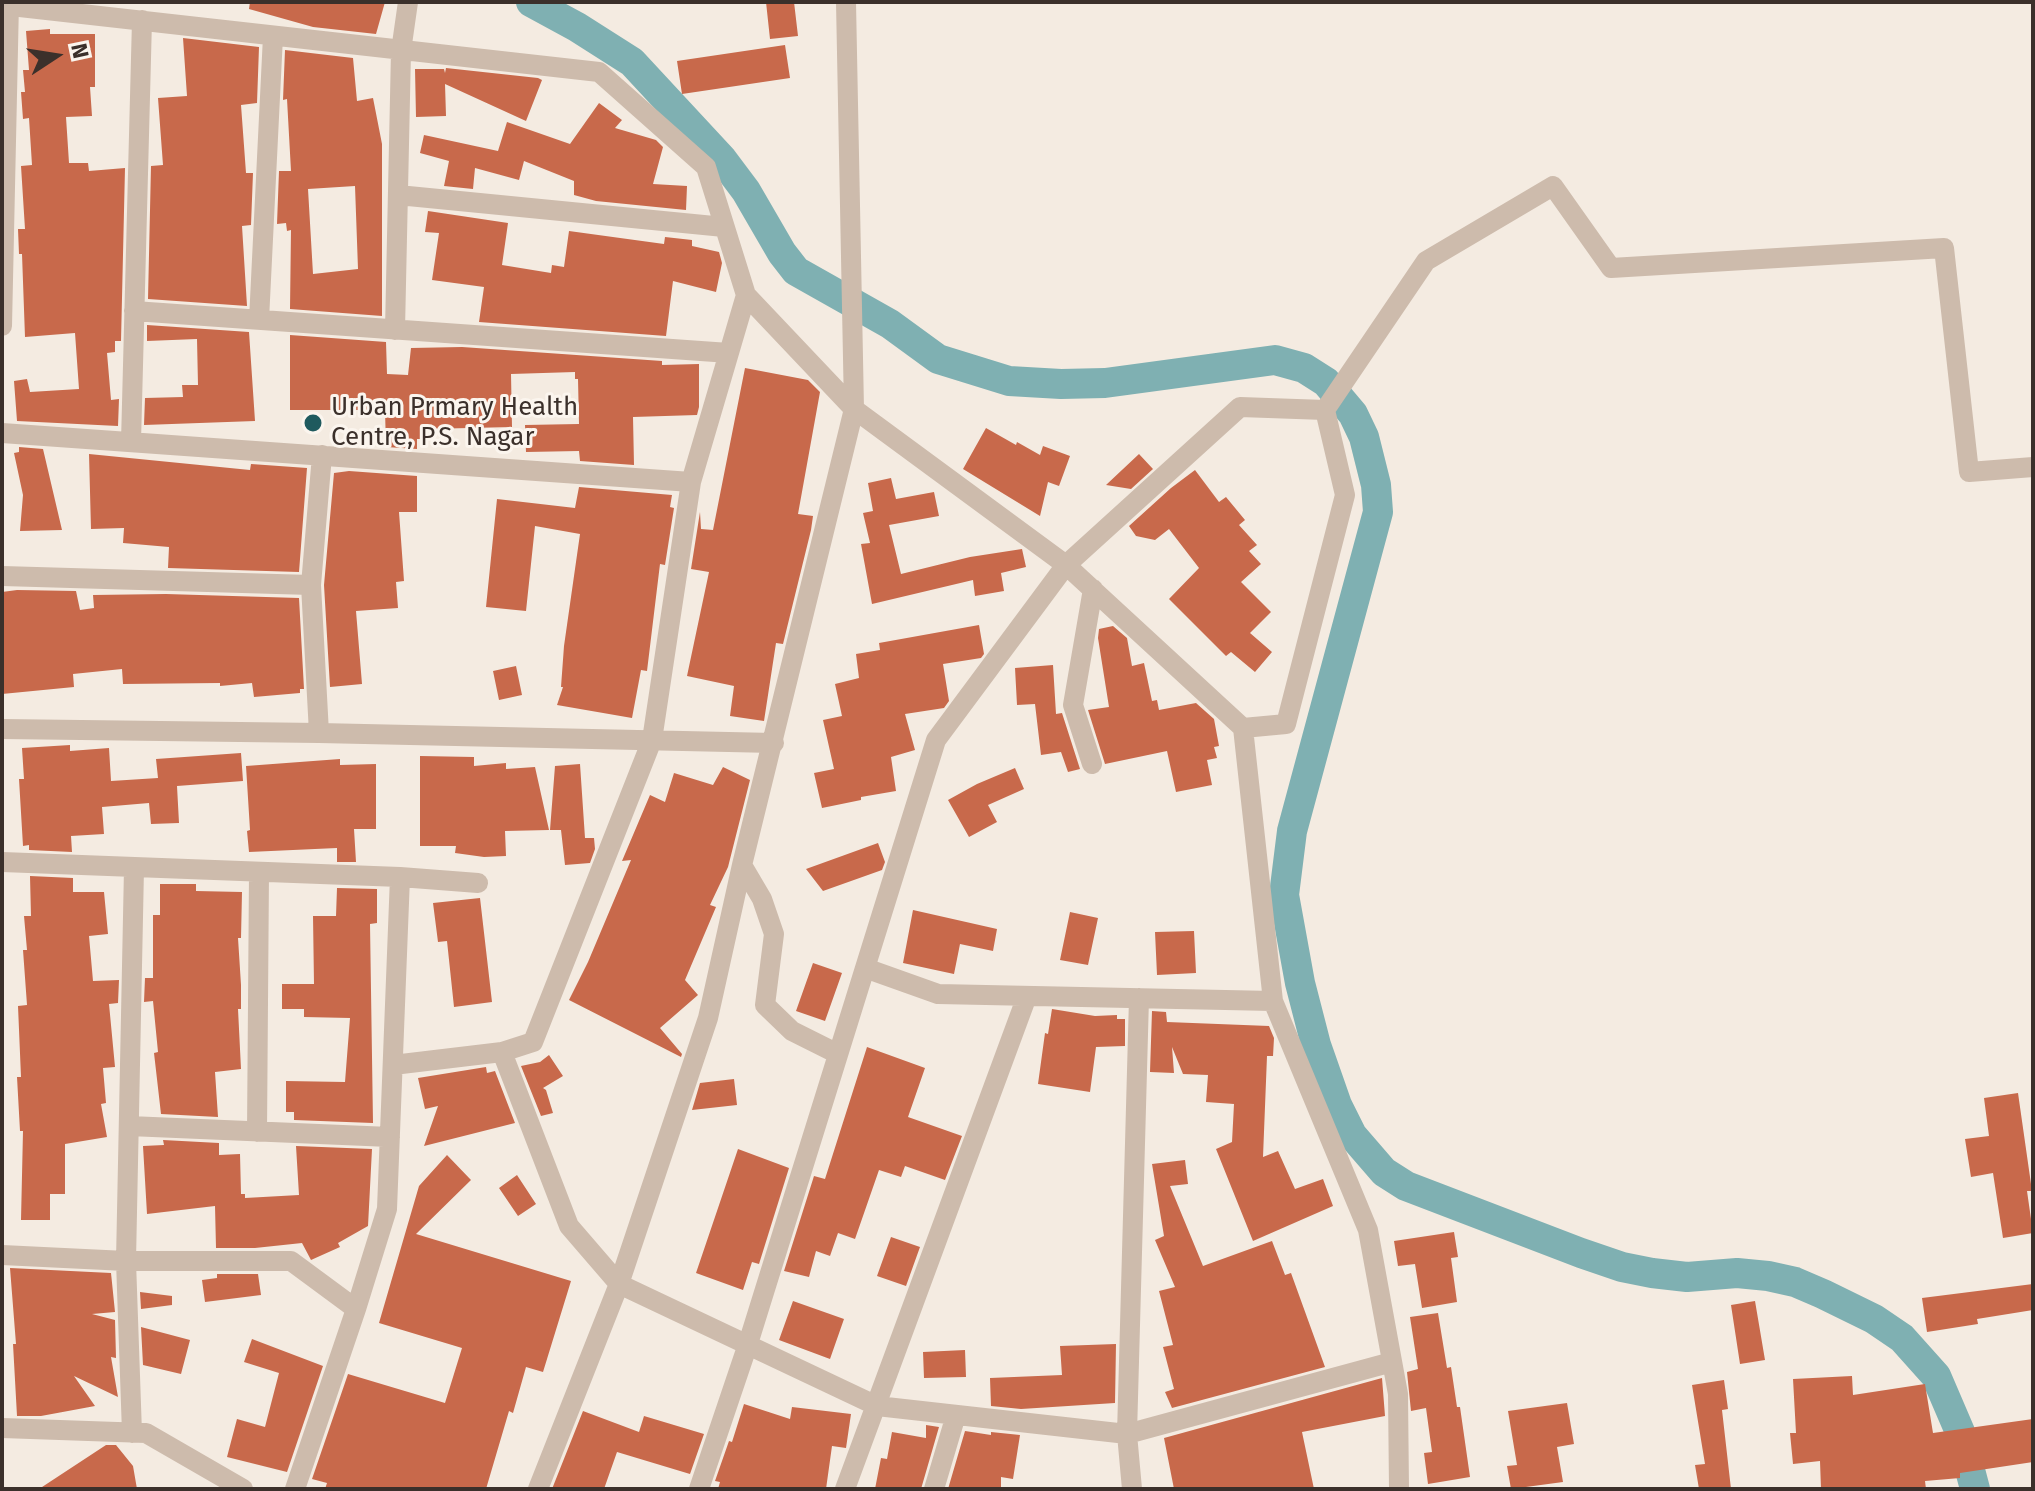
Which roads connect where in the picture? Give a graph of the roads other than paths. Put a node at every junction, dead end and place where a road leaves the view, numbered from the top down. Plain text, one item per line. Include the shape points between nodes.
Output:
1 (408, 2) edge
2 (846, 2) edge
3 (6, 4) edge
4 (142, 20) junction
5 (273, 36) junction
6 (401, 51) junction
7 (398, 195) junction
8 (724, 227) junction
9 (746, 295) junction
10 (134, 311) junction
11 (259, 320) junction
12 (2, 326) edge
13 (395, 330) junction
14 (729, 353) junction
15 (854, 409) junction
16 (1325, 409) junction
17 (2, 433) edge
18 (131, 442) junction
19 (322, 455) junction
20 (2033, 467) edge
21 (691, 482) junction
22 (1066, 565) junction
23 (2, 576) edge
24 (311, 585) junction
25 (1093, 589) junction
26 (1243, 728) junction
27 (2, 729) edge
28 (319, 733) junction
29 (652, 740) junction
30 (774, 743) junction
31 (1092, 764) dead end
32 (2, 862) edge
33 (742, 865) junction
34 (134, 868) junction
35 (259, 873) junction
36 (400, 877) junction
37 (478, 883) dead end
38 (865, 968) junction
39 (1027, 996) junction
40 (1139, 998) junction
41 (1273, 1001) junction
42 (502, 1052) junction
43 (838, 1054) junction
44 (393, 1065) junction
45 (129, 1126) junction
46 (257, 1132) junction
47 (390, 1137) junction
48 (2, 1255) edge
49 (126, 1261) junction
50 (619, 1284) junction
51 (356, 1309) junction
52 (747, 1347) junction
53 (1392, 1362) junction
54 (877, 1406) junction
55 (956, 1415) junction
56 (2, 1428) edge
57 (132, 1433) junction
58 (1127, 1434) junction
59 (243, 1489) edge
60 (295, 1489) edge
61 (538, 1489) edge
62 (699, 1489) edge
63 (845, 1489) edge
64 (934, 1489) edge
65 (1132, 1489) edge
66 (1399, 1489) edge

1 - 6 street
2 - 15 street
3 - 4 street
3 - 12 street
4 - 5 street
4 - 10 street
5 - 6 street
5 - 11 street
6 - 7 street
6 - 8 street via 599,72 706,167
7 - 8 street
7 - 13 street
8 - 9 street
9 - 14 street
9 - 15 street
10 - 11 street
10 - 18 street
11 - 13 street
13 - 14 street
14 - 21 street
15 - 22 street
15 - 30 street
16 - 20 street via 1426,261 1553,186 1611,268 1944,248 1969,472
16 - 22 street via 1240,407
16 - 26 street via 1345,495 1290,709 1286,724
17 - 18 street
18 - 19 street
19 - 21 street
19 - 24 street
21 - 29 street
22 - 25 street
22 - 38 street via 936,740
23 - 24 street
24 - 28 street
25 - 26 street
25 - 31 street via 1073,705
26 - 41 street
27 - 28 street
28 - 29 street
29 - 30 street
29 - 42 street via 533,1042
30 - 33 street
32 - 34 street
33 - 43 street via 774,934 765,1005 792,1031
33 - 50 street via 708,1018
34 - 35 street
34 - 45 street
35 - 36 street
35 - 46 street
36 - 37 street
36 - 44 street
38 - 39 street via 938,994
38 - 43 street
39 - 40 street
39 - 54 street
40 - 41 street
40 - 58 street
41 - 53 street via 1368,1230
42 - 44 street
42 - 50 street via 569,1226
43 - 52 street
44 - 47 street
45 - 46 street
45 - 49 street
46 - 47 street
47 - 51 street via 387,1209
48 - 49 street
49 - 51 street via 291,1261
49 - 57 street
50 - 52 street
50 - 61 street
51 - 60 street
52 - 54 street
52 - 62 street
53 - 58 street
53 - 66 street via 1398,1394
54 - 55 street
54 - 63 street
55 - 58 street
55 - 64 street
56 - 57 street
57 - 59 street via 146,1433
58 - 65 street

